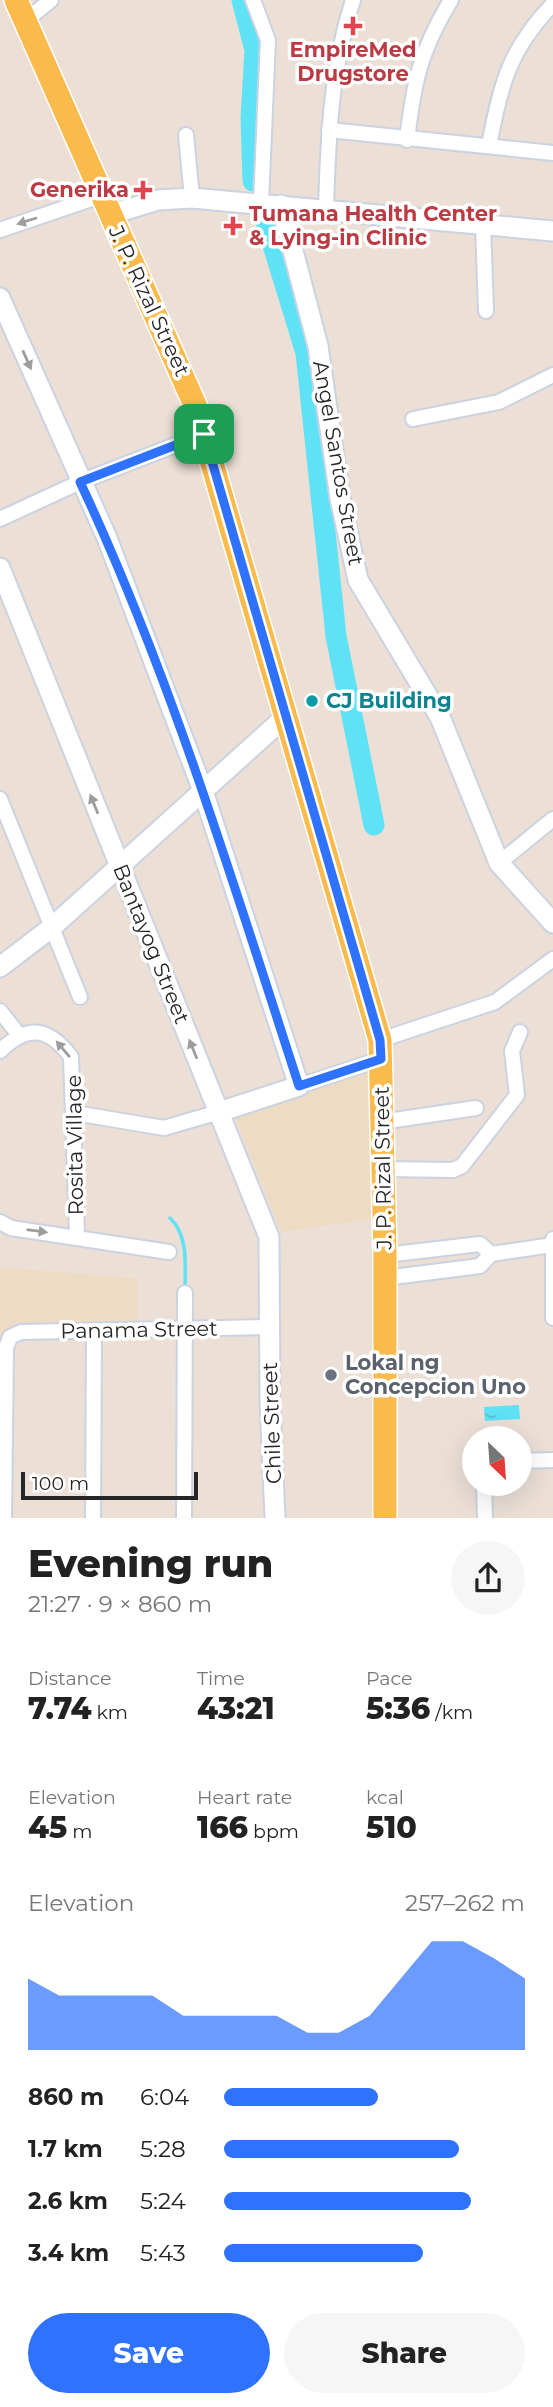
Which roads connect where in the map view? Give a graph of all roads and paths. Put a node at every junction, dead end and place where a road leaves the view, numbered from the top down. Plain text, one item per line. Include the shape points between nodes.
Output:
1 (16, 0) edge
2 (51, 0) edge
3 (253, 0) edge
4 (353, 0) edge
5 (452, 0) edge
6 (553, 4) edge
7 (24, 22) junction
8 (329, 131) junction
9 (186, 135) dead end
10 (407, 140) junction
11 (489, 146) junction
12 (553, 153) edge
13 (192, 198) junction
14 (261, 203) junction
15 (105, 205) junction
16 (281, 205) junction
17 (326, 209) junction
18 (483, 224) junction
19 (0, 230) edge
20 (553, 231) edge
21 (0, 298) edge
22 (486, 311) dead end
23 (553, 375) edge
24 (413, 419) dead end
25 (204, 434) junction
26 (80, 482) junction
27 (0, 519) edge
28 (0, 568) edge
29 (284, 718) junction
30 (202, 791) junction
31 (0, 800) edge
32 (553, 819) edge
33 (499, 863) junction
34 (119, 867) junction
35 (553, 923) edge
36 (51, 929) junction
37 (553, 960) edge
38 (6, 963) edge
39 (80, 997) dead end
40 (0, 1011) edge
41 (520, 1032) dead end
42 (19, 1035) junction
43 (380, 1049) junction
44 (0, 1051) edge
45 (299, 1086) junction
46 (476, 1108) dead end
47 (219, 1112) junction
48 (75, 1113) junction
49 (381, 1122) junction
50 (382, 1169) junction
51 (0, 1222) edge
52 (77, 1236) junction
53 (553, 1238) edge
54 (553, 1245) edge
55 (436, 1250) junction
56 (169, 1252) dead end
57 (491, 1254) junction
58 (385, 1267) junction
59 (439, 1273) junction
60 (185, 1293) dead end
61 (553, 1318) edge
62 (269, 1327) junction
63 (185, 1329) junction
64 (94, 1331) junction
65 (553, 1460) edge
66 (532, 1461) edge
67 (484, 1496) edge
68 (4, 1518) edge
69 (93, 1518) edge
70 (184, 1518) edge
71 (275, 1518) edge
72 (385, 1518) edge
73 (485, 1518) edge

1 - 7 main road, J. P. Rizal Street
2 - 7 street
3 - 14 street via 268,40
4 - 8 street via 337,56
5 - 10 street via 427,43 413,93
6 - 11 street via 525,36 507,70
7 - 15 main road, J. P. Rizal Street
8 - 10 street
8 - 17 street
9 - 13 street
10 - 11 street
11 - 12 street
13 - 14 street
13 - 15 street
14 - 16 street
15 -> 19 street
15 - 25 main road, J. P. Rizal Street via 184,376
16 - 17 street
16 - 33 street, Angel Santos Street via 318,346 340,498 358,580 437,710
17 - 18 street
18 - 20 street
18 - 22 street
21 -> 26 street
23 - 24 street via 499,402
25 - 26 street
25 - 29 main road, J. P. Rizal Street
26 - 27 street
26 - 30 street via 107,538
34 -> 28 street, Bantayog Street
29 - 30 street
29 - 43 main road, J. P. Rizal Street
30 - 34 street
30 - 45 street
31 - 36 street
32 - 33 street
33 - 35 street, Angel Santos Street
34 - 36 street
47 -> 34 street, Bantayog Street
36 - 38 street
36 - 39 street
37 - 43 street via 495,1002
40 - 42 street
41 - 50 street via 512,1052 517,1095 462,1166 453,1170
42 - 44 street
48 -> 42 street, Rosita Village via 71,1057 46,1034
43 - 45 street
43 - 49 main road, J. P. Rizal Street
45 - 47 street
46 - 49 street
47 - 48 street via 164,1128
47 - 62 street, Bantayog Street via 269,1237
48 - 52 street, Rosita Village
49 - 50 main road, J. P. Rizal Street
50 - 58 main road, J. P. Rizal Street
51 -> 52 street via 11,1228
52 - 56 street
53 - 54 street
54 - 57 street
54 - 61 street
55 - 57 street via 480,1244
55 - 58 street
55 - 59 street
57 - 59 street via 480,1266
58 - 59 street
58 - 72 main road, J. P. Rizal Street
60 - 63 street
62 - 63 street, Panama Street
62 - 71 street, Chile Street
63 - 64 street, Panama Street
63 - 70 street
64 - 68 street, Panama Street via 21,1332 10,1337 6,1348
64 - 69 street
65 - 66 street
67 - 73 street

